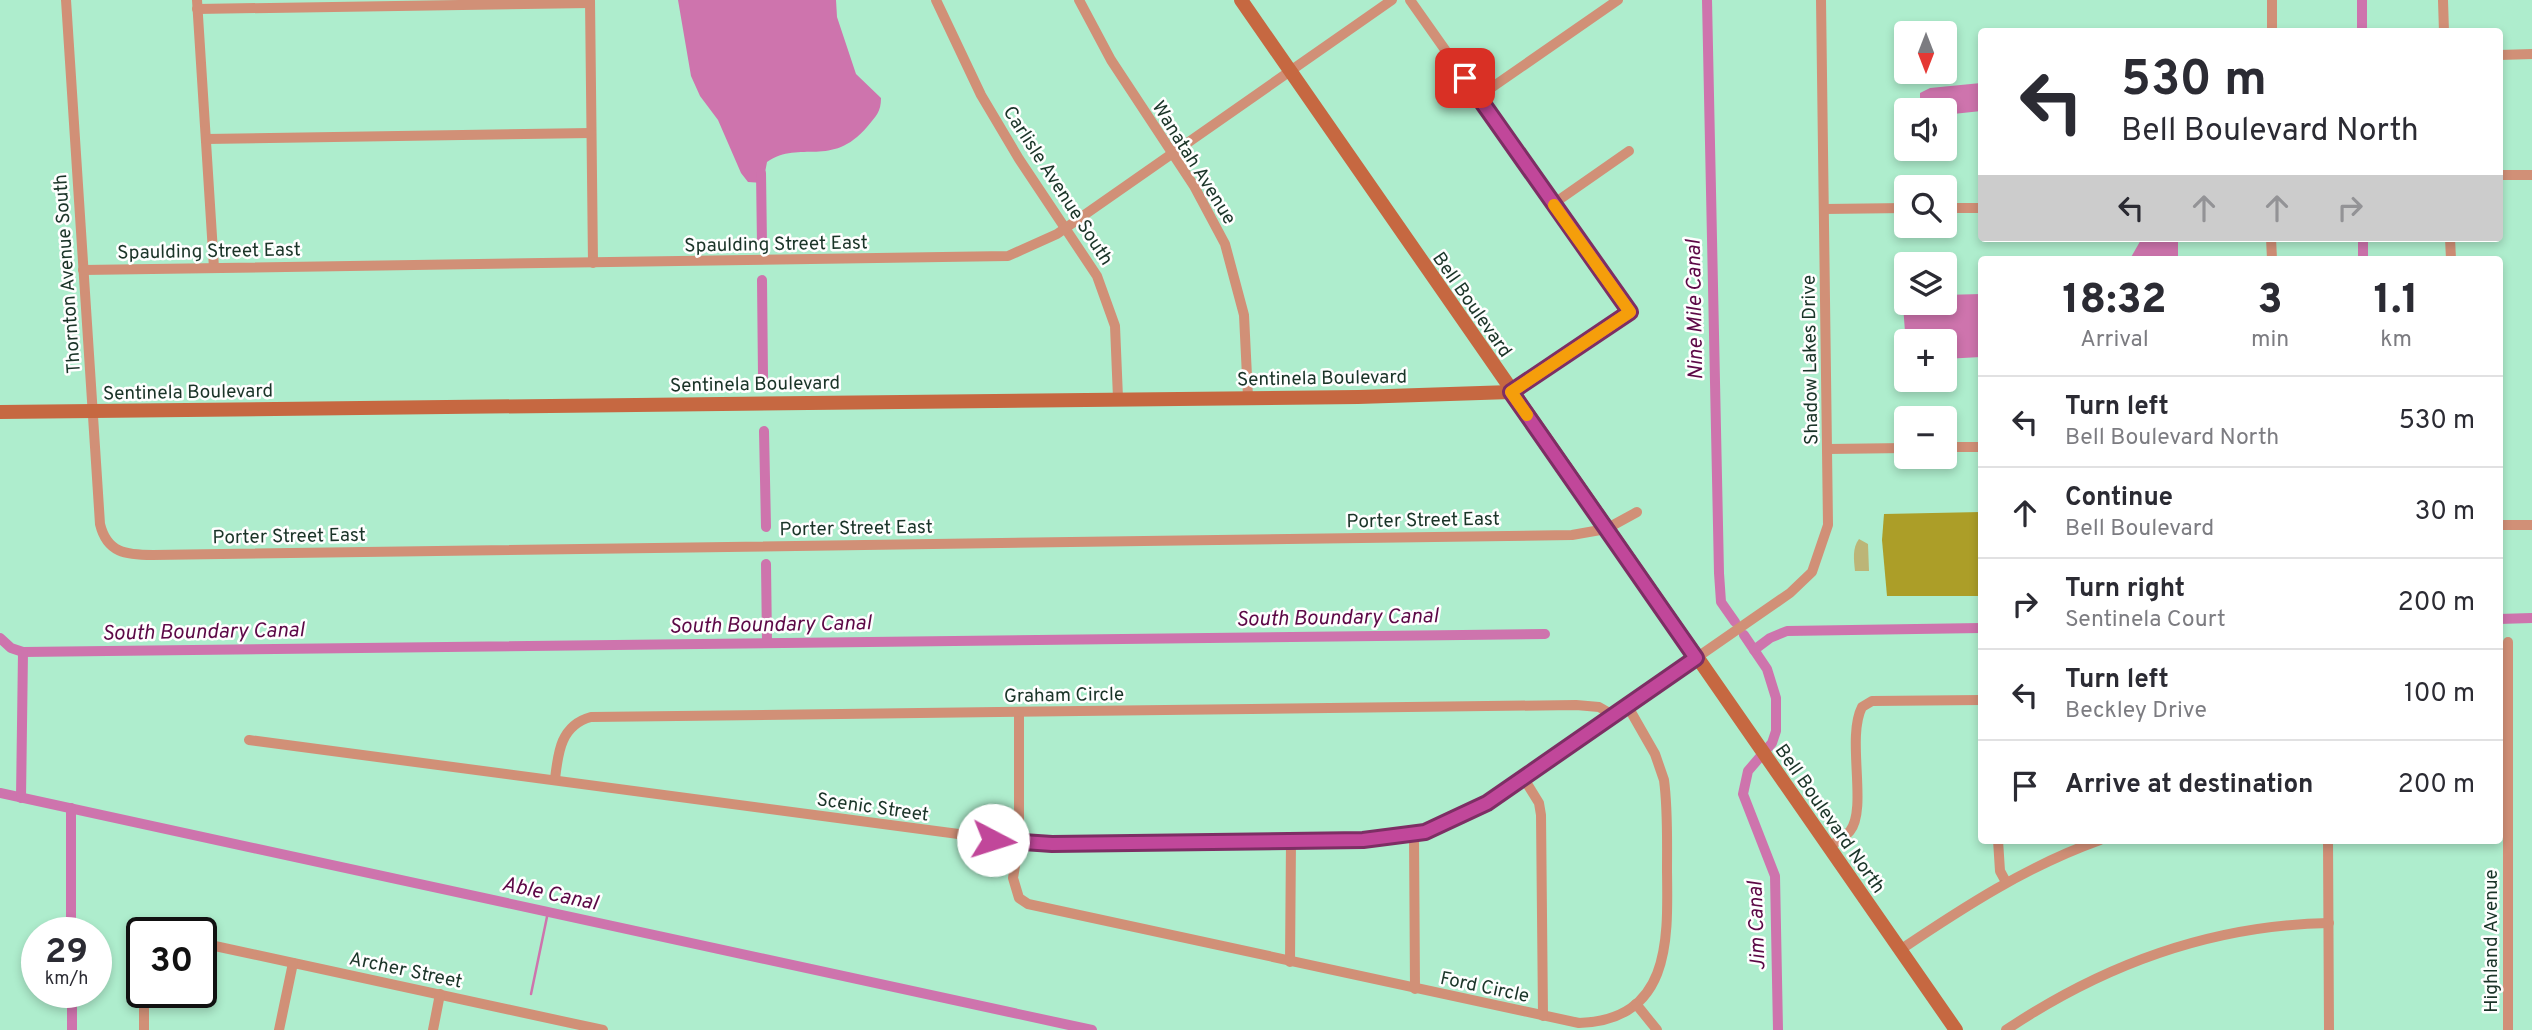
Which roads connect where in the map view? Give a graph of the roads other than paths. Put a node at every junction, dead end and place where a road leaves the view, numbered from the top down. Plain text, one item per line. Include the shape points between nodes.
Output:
1 (66, 0) edge
2 (936, 0) edge
3 (1079, 0) edge
4 (1241, 0) edge
5 (1392, 0) edge
6 (1410, 0) edge
7 (1618, 0) edge
8 (1821, 0) edge
9 (2272, 0) edge
10 (2443, 0) edge
11 (590, 2) edge
12 (197, 4) edge
13 (2272, 28) edge
14 (2444, 28) edge
15 (2532, 54) edge
16 (2503, 55) edge
17 (1288, 73) junction
18 (1478, 97) junction
19 (592, 133) junction
20 (206, 139) junction
21 (1629, 151) dead end
22 (1172, 153) junction
23 (2503, 175) edge
24 (2532, 175) edge
25 (1553, 204) junction
26 (1894, 208) edge
27 (1957, 208) edge
28 (1978, 208) edge
29 (1825, 209) junction
30 (1065, 228) junction
31 (593, 263) junction
32 (214, 268) junction
33 (83, 270) junction
34 (1511, 392) junction
35 (1248, 397) junction
36 (1118, 398) junction
37 (94, 411) junction
38 (0, 412) edge
39 (1957, 447) edge
40 (1978, 447) edge
41 (1894, 448) edge
42 (1828, 449) junction
43 (1637, 512) dead end
44 (2532, 525) edge
45 (2503, 526) edge
46 (1606, 528) junction
47 (108, 545) joint
48 (1675, 629) joint
49 (2508, 642) dead end
50 (1696, 658) junction
51 (1978, 700) edge
52 (1627, 705) junction
53 (1019, 712) junction
54 (1613, 715) junction
55 (249, 740) dead end
56 (1523, 777) junction
57 (555, 779) junction
58 (1414, 835) junction
59 (1291, 841) junction
60 (1018, 842) junction
61 (1998, 844) edge
62 (2091, 844) edge
63 (2328, 844) edge
64 (1828, 847) junction
65 (2006, 882) junction
66 (2329, 923) junction
67 (217, 946) edge
68 (1900, 950) junction
69 (1290, 962) junction
70 (293, 963) junction
71 (1415, 989) junction
72 (440, 994) junction
73 (1636, 1004) junction
74 (144, 1008) edge
75 (1543, 1016) junction
76 (144, 1030) edge
77 (279, 1030) edge
78 (433, 1030) edge
79 (599, 1030) edge
80 (1657, 1030) edge
81 (1956, 1030) edge
82 (2006, 1030) edge
83 (2329, 1030) edge
84 (2508, 1030) edge

1 - 33 street, Thornton Avenue South
2 - 30 street, Carlisle Avenue South via 981,94
3 - 22 street, Wanatah Avenue via 1116,69
4 - 17 street, Bell Boulevard
5 - 17 street, Spaulding Street East
6 - 18 street
7 - 18 street
8 - 29 street, Shadow Lakes Drive
9 - 13 street
10 - 14 street
11 - 12 street
11 - 19 street
12 - 20 street
15 - 16 street
17 - 22 street, Spaulding Street East
17 - 34 street, Bell Boulevard
18 - 25 street
19 - 20 street
19 - 31 street
20 - 32 street
21 - 25 street
22 - 30 street, Spaulding Street East
22 - 35 street, Wanatah Avenue via 1205,204 1234,267 1244,315
23 - 24 street
25 - 34 street via 1630,312
26 - 29 street
27 - 28 street
29 - 42 street, Shadow Lakes Drive
30 - 31 street, Spaulding Street East via 1008,256
30 - 36 street, Carlisle Avenue South via 1097,276 1111,312 1117,340
31 - 32 street, Spaulding Street East
32 - 33 street, Spaulding Street East
33 - 37 street, Thornton Avenue South
34 - 35 street, Sentinela Boulevard
34 - 46 street, Bell Boulevard
35 - 36 street, Sentinela Boulevard
36 - 37 street, Sentinela Boulevard
37 - 38 street, Sentinela Boulevard
37 - 47 street, Thornton Avenue South via 100,524
39 - 40 street
41 - 42 street
42 - 50 street, Shadow Lakes Drive via 1828,525 1812,572 1790,593
43 - 46 street, Porter Street East
44 - 45 street
46 - 47 street, Porter Street East via 1572,535 153,555 119,552
46 - 48 street, Bell Boulevard
48 - 50 street, Bell Boulevard North
49 - 84 street, Highland Avenue
50 - 52 street, Scenic Street
50 - 64 street, Bell Boulevard North
51 - 64 street via 1872,701 1862,707 1857,716 1856,820 1844,837
52 - 54 street, Scenic Street
52 - 73 street, Ford Circle via 1655,754 1667,804 1667,945 1659,972
53 - 54 street, Graham Circle via 1576,705 1599,707
53 - 57 street, Graham Circle via 591,718 580,720 564,737
53 - 60 street
54 - 56 street, Scenic Street
55 - 57 street, Scenic Street
56 - 58 street, Scenic Street via 1467,815
56 - 75 street via 1542,815
57 - 60 street, Scenic Street
58 - 59 street, Scenic Street
58 - 71 street
59 - 60 street, Scenic Street
59 - 69 street
60 - 69 street, Ford Circle via 1013,878 1018,896 1028,904
61 - 65 street via 2000,871
62 - 65 street
63 - 66 street
64 - 68 street, Bell Boulevard North
65 - 68 street
66 - 82 street via 2228,934 2162,951 2083,984
66 - 83 street
67 - 70 street, Archer Street
68 - 81 street, Bell Boulevard North
69 - 71 street, Ford Circle
70 - 72 street, Archer Street
70 - 77 street
71 - 75 street, Ford Circle
72 - 78 street
72 - 79 street, Archer Street
73 - 75 street, Ford Circle via 1613,1017 1590,1022
73 - 80 street
74 - 76 street

